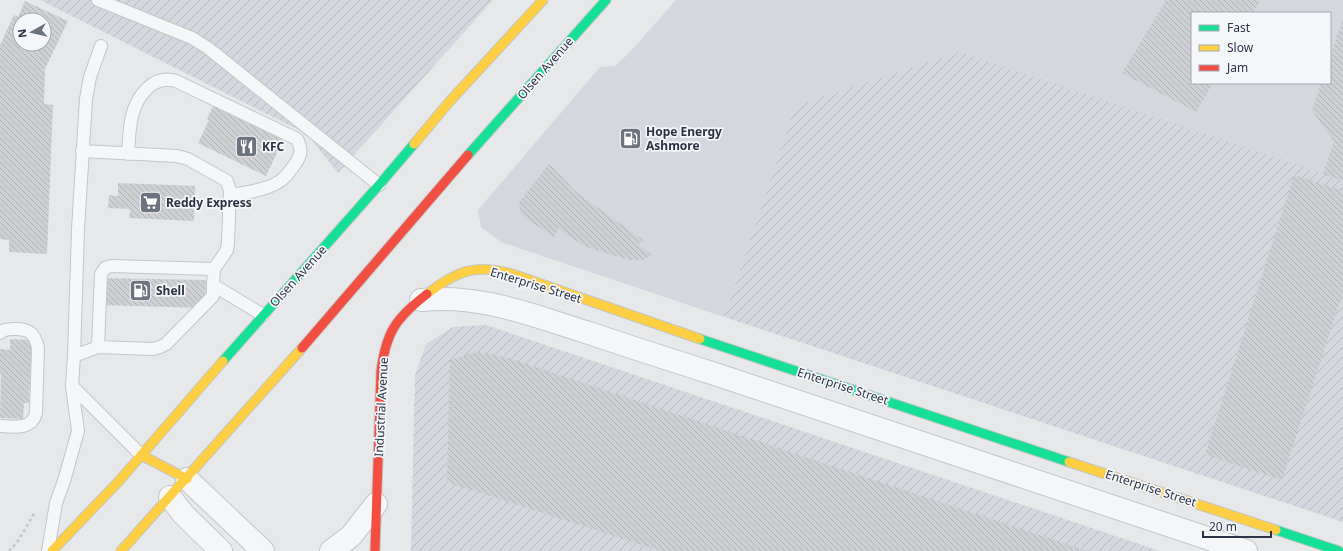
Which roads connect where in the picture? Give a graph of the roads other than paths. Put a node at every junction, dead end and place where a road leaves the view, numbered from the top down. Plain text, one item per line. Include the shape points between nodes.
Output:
1 (98, 0) edge
2 (543, 0) edge
3 (606, 0) edge
4 (101, 46) dead end
5 (82, 151) junction
6 (128, 154) junction
7 (379, 185) junction
8 (230, 195) junction
9 (214, 269) junction
10 (213, 285) junction
11 (421, 300) junction
12 (263, 315) junction
13 (0, 333) edge
14 (98, 347) junction
15 (74, 356) junction
16 (72, 386) junction
17 (0, 426) edge
18 (141, 455) junction
19 (153, 473) dead end
20 (187, 479) junction
21 (168, 494) junction
22 (376, 504) junction
23 (48, 551) edge
24 (52, 551) edge
25 (121, 551) edge
26 (221, 551) edge
27 (263, 551) edge
28 (331, 551) edge
29 (375, 551) edge
30 (1246, 551) edge
31 (1339, 551) edge

1 - 7 lane via 192,38 208,48
2 - 7 main road, Olsen Avenue via 450,101
3 - 20 main road, Olsen Avenue
4 - 5 lane via 90,77 86,99
5 - 6 lane
5 - 15 lane
6 - 8 lane via 177,156 188,159 227,180
6 - 8 lane via 135,108 149,86 170,79 297,139 301,147 300,154 285,178 248,193
7 - 12 main road, Olsen Avenue
8 - 9 lane via 227,250
9 - 10 lane
9 - 14 lane via 111,266 105,268 101,274
10 - 12 lane
10 - 14 lane via 213,296 166,344 153,349
11 - 22 main road, Industrial Avenue via 402,315 392,329 385,347 380,386
11 - 30 street via 467,299 505,307
11 - 31 main road, Enterprise Street via 445,282 467,271 485,269 506,272
12 - 18 main road, Olsen Avenue
13 - 17 lane via 8,329 26,330 35,338 38,348 34,419 20,427
14 - 15 lane
15 - 16 lane
16 - 18 lane
16 - 23 lane via 78,431 56,503
18 - 19 main road
18 - 20 main road
18 - 24 main road, Olsen Avenue
20 - 21 main road, Olsen Avenue
20 - 27 street
21 - 25 main road, Olsen Avenue
21 - 26 street via 184,515
22 - 28 street via 351,536
22 - 29 main road, Industrial Avenue

